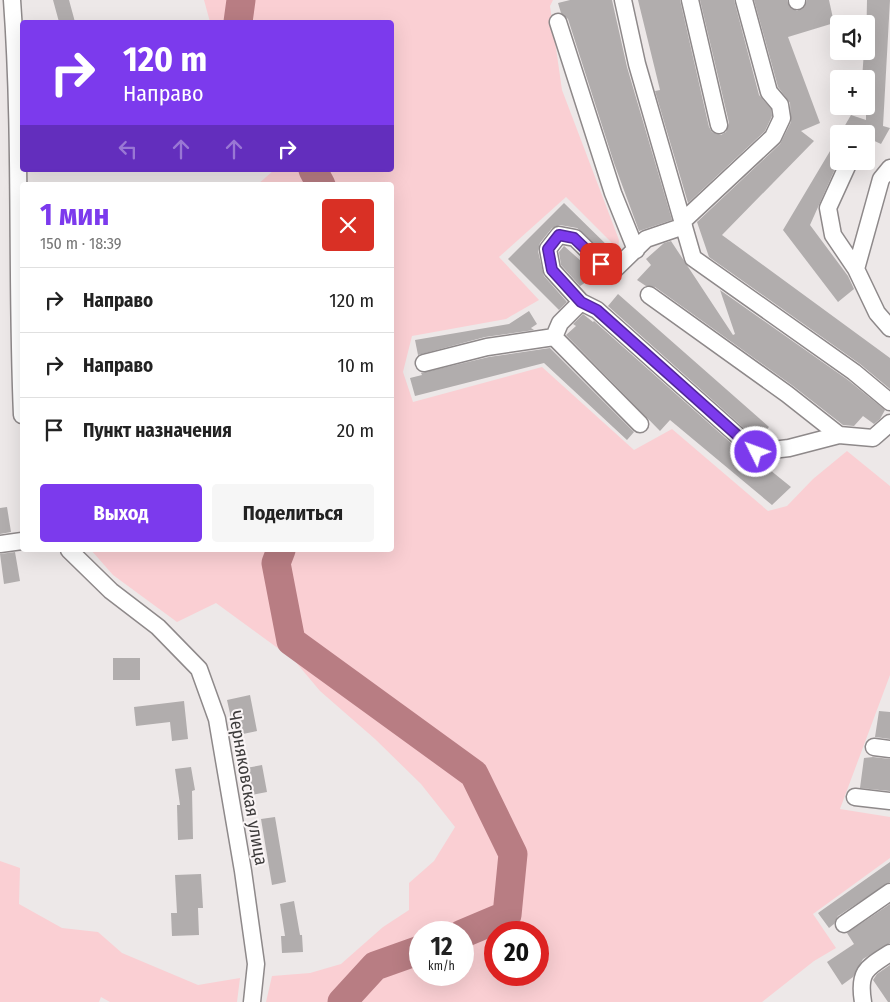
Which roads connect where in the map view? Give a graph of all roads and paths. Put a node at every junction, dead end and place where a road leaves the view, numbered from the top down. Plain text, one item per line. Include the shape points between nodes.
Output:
1 (12, 0) edge
2 (623, 0) edge
3 (690, 0) edge
4 (744, 0) edge
5 (558, 22) dead end
6 (720, 124) dead end
7 (890, 168) edge
8 (845, 170) edge
9 (684, 224) junction
10 (636, 250) junction
11 (856, 269) junction
12 (649, 295) dead end
13 (581, 302) junction
14 (890, 328) edge
15 (554, 338) junction
16 (20, 360) edge
17 (424, 363) dead end
18 (890, 402) edge
19 (890, 422) edge
20 (640, 424) dead end
21 (838, 435) junction
22 (20, 541) edge
23 (0, 544) edge
24 (71, 552) edge
25 (855, 797) dead end
26 (890, 801) edge
27 (890, 892) edge
28 (844, 924) dead end
29 (890, 953) edge
30 (252, 1002) edge
31 (864, 1002) edge

1 - 16 street via 19,192
2 - 9 street via 637,64
3 - 6 street
4 - 9 street via 769,92 780,105 782,118 773,137
5 - 10 street via 614,194
7 - 11 street via 881,179
8 - 11 street via 828,208 833,235
9 - 10 street via 646,239
9 - 18 street via 693,258 854,372
10 - 13 street via 611,273 574,238 559,235 548,249 552,270
11 - 14 street via 877,313
12 - 21 street via 787,394
13 - 15 street via 560,323
13 - 21 street via 597,310 756,452 789,448
15 - 17 street via 487,347
15 - 20 street
19 - 21 street via 873,438
22 - 23 street
24 - 30 street, Черняковская улица via 111,592 158,627 199,669 217,719 243,871 256,964
25 - 26 street
27 - 28 street
29 - 31 street via 868,968 860,983

